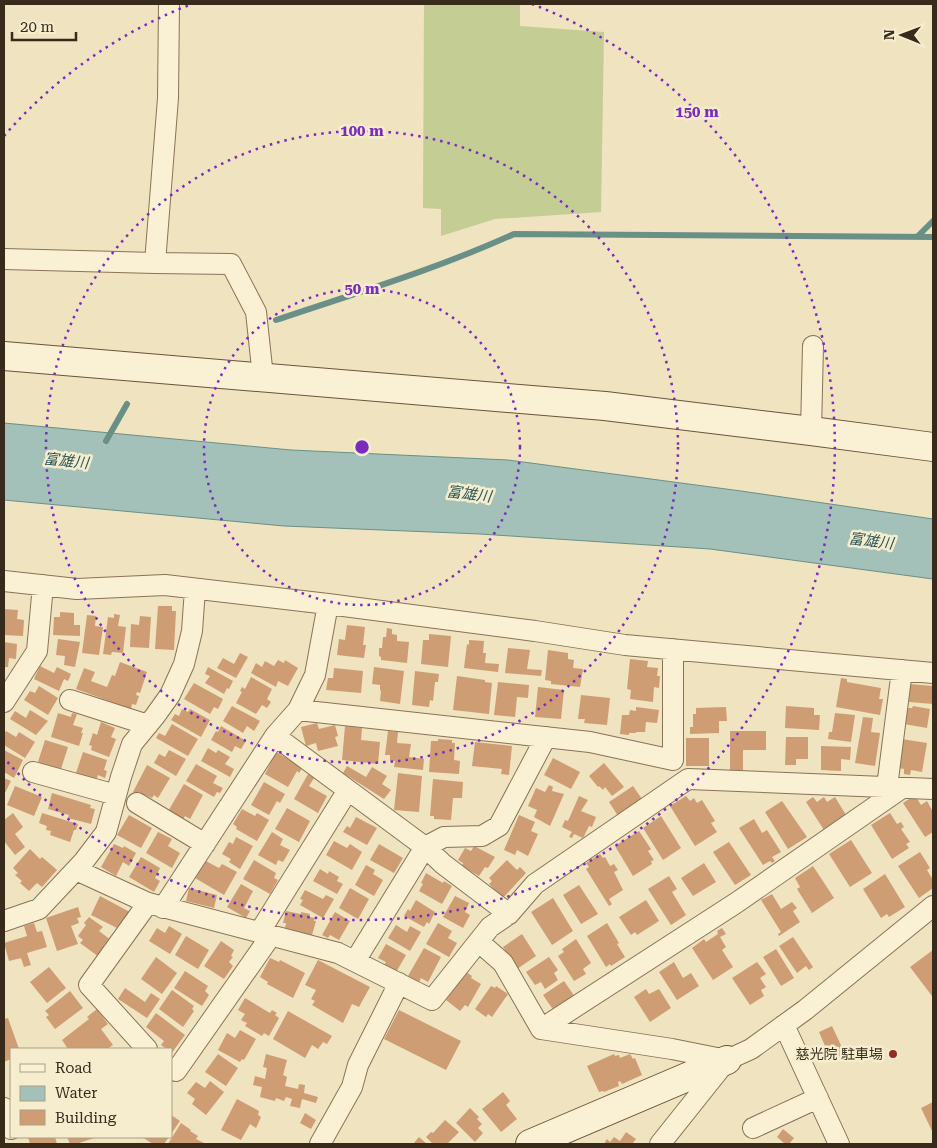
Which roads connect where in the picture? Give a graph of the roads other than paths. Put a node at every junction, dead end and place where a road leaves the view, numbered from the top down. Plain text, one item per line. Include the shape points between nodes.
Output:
1 (169, 4) edge
2 (4, 259) edge
3 (154, 263) junction
4 (813, 346) dead end
5 (4, 356) edge
6 (263, 377) junction
7 (811, 430) junction
8 (933, 447) edge
9 (4, 581) edge
10 (43, 585) junction
11 (196, 589) junction
12 (328, 604) junction
13 (673, 649) junction
14 (902, 670) junction
15 (933, 673) edge
16 (7, 692) edge
17 (70, 700) dead end
18 (298, 710) junction
19 (148, 725) junction
20 (275, 736) junction
21 (546, 737) junction
22 (33, 772) dead end
23 (895, 788) junction
24 (933, 789) edge
25 (348, 790) junction
26 (116, 796) junction
27 (137, 803) dead end
28 (205, 844) junction
29 (425, 847) junction
30 (76, 870) junction
31 (155, 906) junction
32 (933, 906) edge
33 (510, 914) junction
34 (4, 921) edge
35 (265, 935) junction
36 (479, 942) junction
37 (355, 962) junction
38 (399, 983) junction
39 (784, 1025) junction
40 (542, 1029) junction
41 (147, 1048) edge
42 (727, 1060) junction
43 (172, 1069) edge
44 (818, 1098) junction
45 (4, 1108) edge
46 (10, 1126) edge
47 (753, 1128) dead end
48 (320, 1144) edge
49 (530, 1144) edge
50 (660, 1144) edge
51 (840, 1144) edge

1 - 3 street via 168,98
2 - 3 street
3 - 6 street via 231,264 256,312
4 - 7 street
5 - 6 street
6 - 7 street via 605,406
7 - 8 street
9 - 10 street
10 - 11 street via 77,590 165,585
10 - 16 street via 36,650
11 - 12 street
11 - 19 street via 192,631 184,664 170,695
12 - 13 street
12 - 18 street via 315,675
13 - 14 street
13 - 21 street via 672,760 590,742
14 - 15 street
14 - 23 street
17 - 19 street
18 - 20 street
18 - 21 street
19 - 26 street via 132,744
20 - 25 street
20 - 28 street
21 - 29 street via 499,826 482,836 444,837
22 - 26 street
23 - 24 street
23 - 33 street via 688,779 535,884
23 - 40 street via 736,904
25 - 29 street
25 - 35 street
26 - 30 street via 106,832
27 - 28 street
28 - 31 street
29 - 33 street
29 - 37 street
30 - 31 street
30 - 34 street via 39,909
31 - 35 street
31 - 41 street via 89,985
32 - 39 street
33 - 36 street via 490,927
35 - 37 street via 338,953
35 - 43 street via 176,1072
36 - 38 street via 432,1000
36 - 40 street via 503,963
37 - 38 street
38 - 48 street via 358,1065 352,1087
39 - 42 street via 751,1049
39 - 44 street
40 - 42 street
42 - 49 street
42 - 50 street
44 - 47 street
44 - 51 street
45 - 46 street

